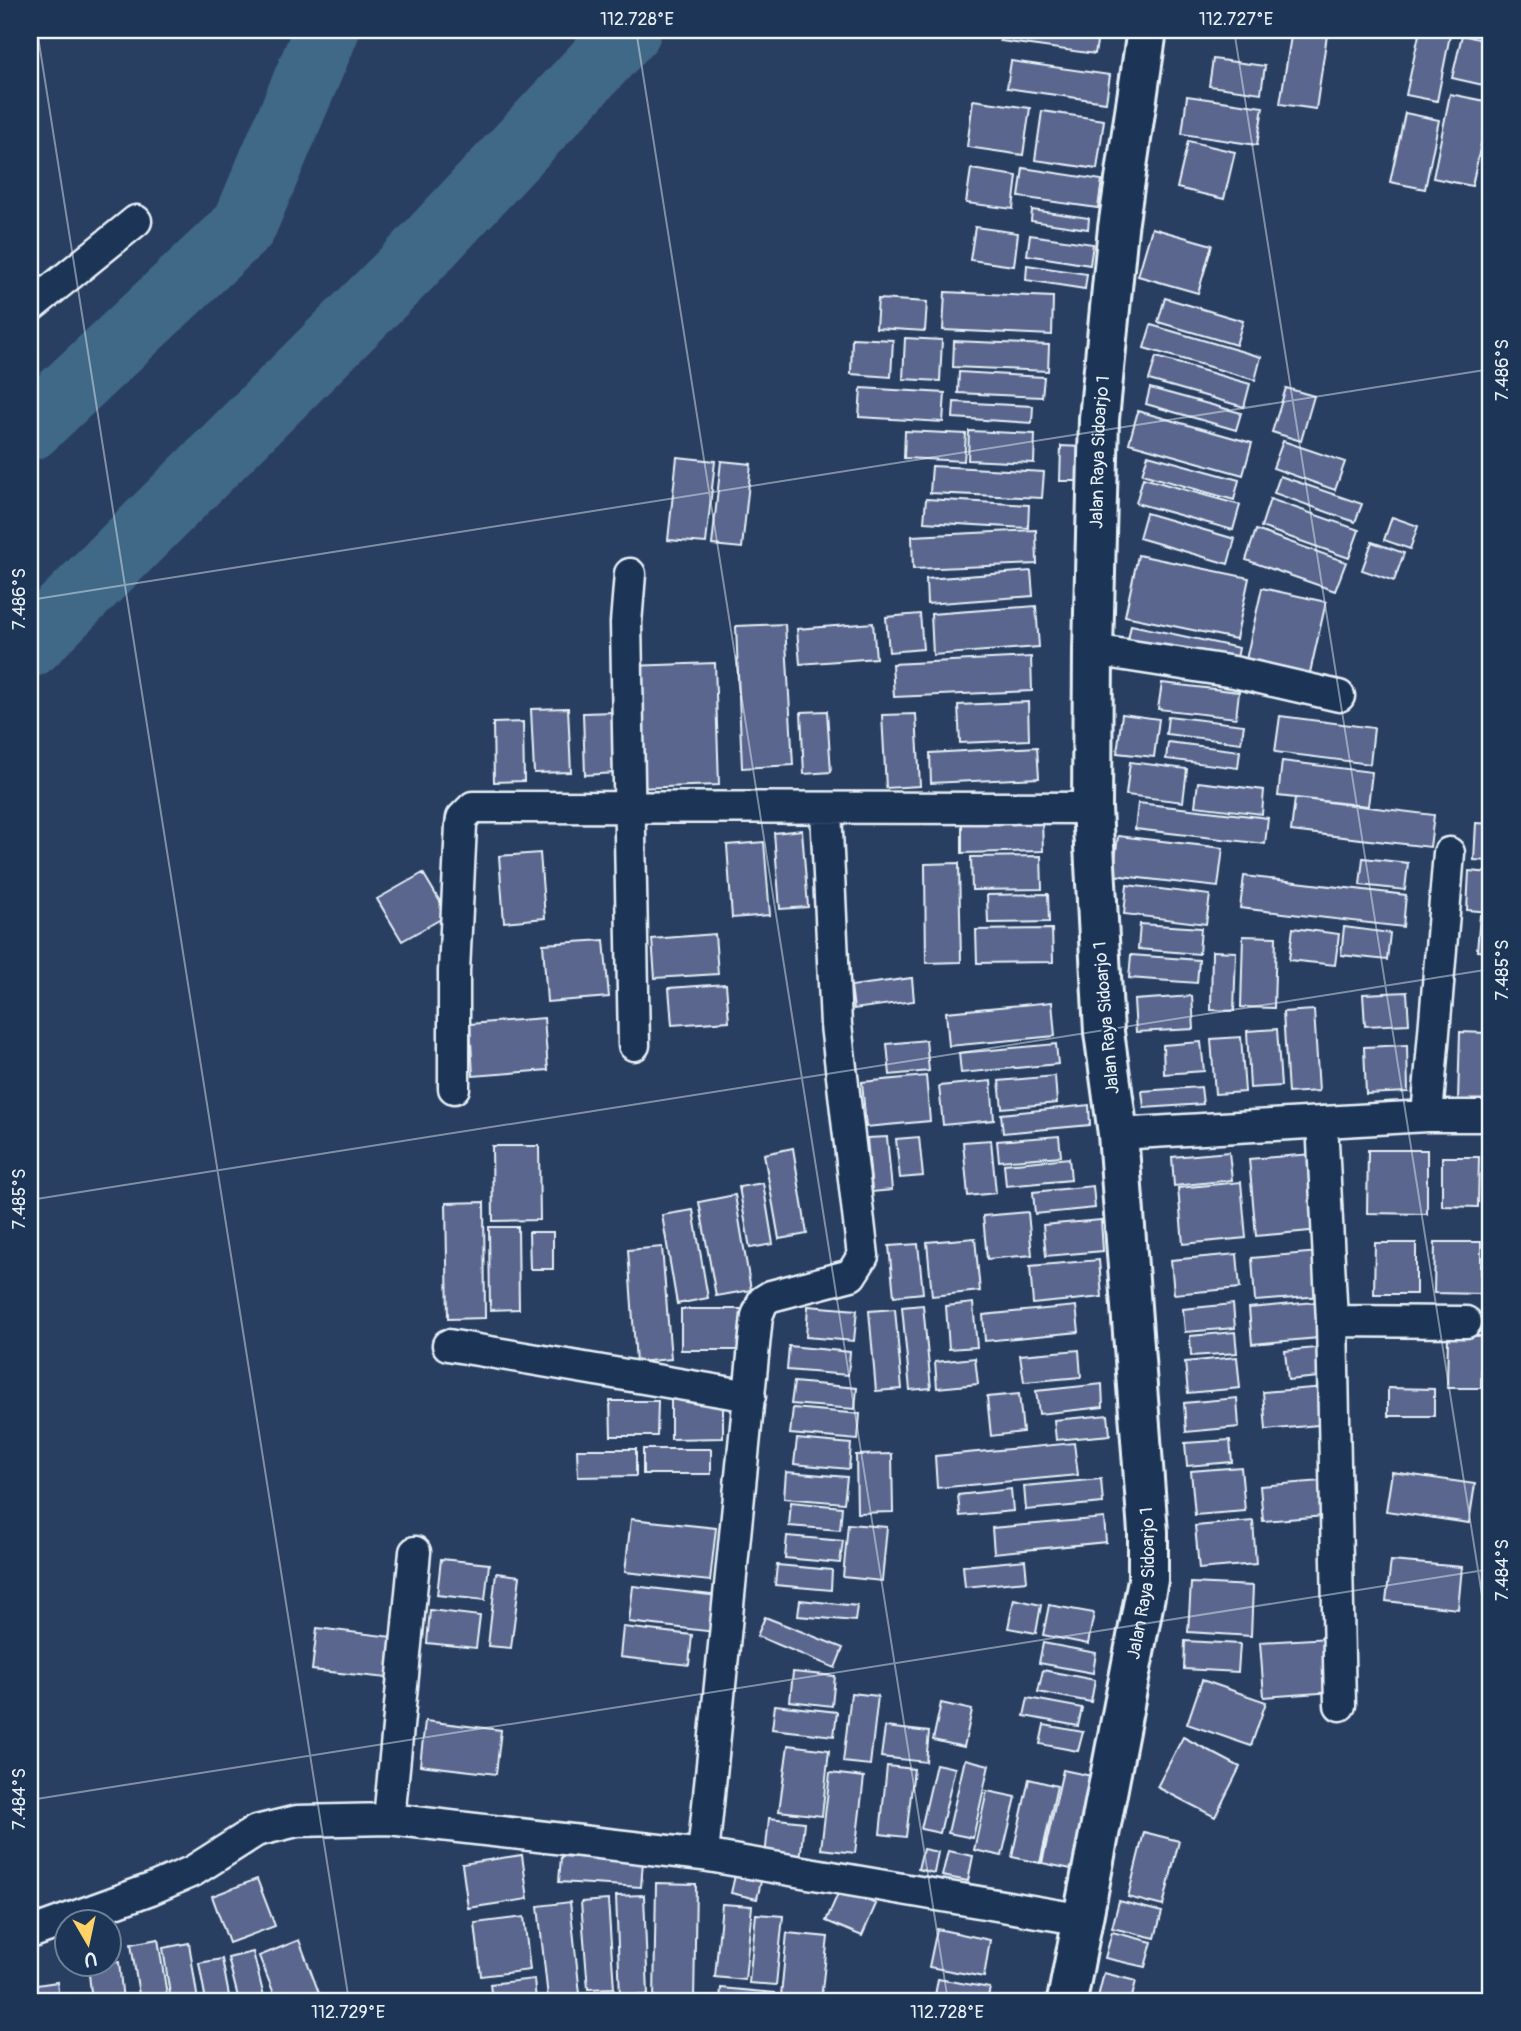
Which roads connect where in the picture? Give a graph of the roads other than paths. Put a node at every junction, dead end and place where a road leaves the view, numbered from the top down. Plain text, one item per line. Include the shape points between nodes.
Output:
1 (1147, 30) edge
2 (135, 221) dead end
3 (30, 307) edge
4 (630, 574) dead end
5 (1093, 650) junction
6 (1339, 696) dead end
7 (630, 808) junction
8 (1093, 808) junction
9 (826, 810) junction
10 (1449, 853) dead end
11 (634, 1045) dead end
12 (454, 1088) dead end
13 (1427, 1116) junction
14 (1491, 1116) edge
15 (1322, 1122) junction
16 (1118, 1134) junction
17 (1332, 1321) junction
18 (1466, 1322) dead end
19 (448, 1345) dead end
20 (750, 1396) junction
21 (415, 1552) dead end
22 (1340, 1705) dead end
23 (389, 1819) junction
24 (703, 1855) junction
25 (1084, 1920) junction
26 (30, 1933) edge
27 (1067, 2001) edge

1 - 5 street, Jalan Raya Sidoarjo 1 via 1118,228 1099,419
2 - 3 street
4 - 7 street via 626,623
5 - 6 street
5 - 8 street, Jalan Raya Sidoarjo 1
7 - 9 street
7 - 11 street
7 - 12 street via 481,806 462,818
8 - 9 street
8 - 16 street, Jalan Raya Sidoarjo 1 via 1104,1032
9 - 20 street via 836,1025 863,1256 851,1275 763,1301 757,1315
10 - 13 street
13 - 14 street
13 - 15 street
15 - 16 street
15 - 17 street
16 - 25 street, Jalan Raya Sidoarjo 1 via 1149,1532 1148,1580
17 - 18 street
17 - 22 street
19 - 20 street
20 - 24 street
21 - 23 street
23 - 24 street
23 - 26 street via 297,1821 256,1831 193,1871
24 - 25 street
25 - 27 street, Jalan Raya Sidoarjo 1

